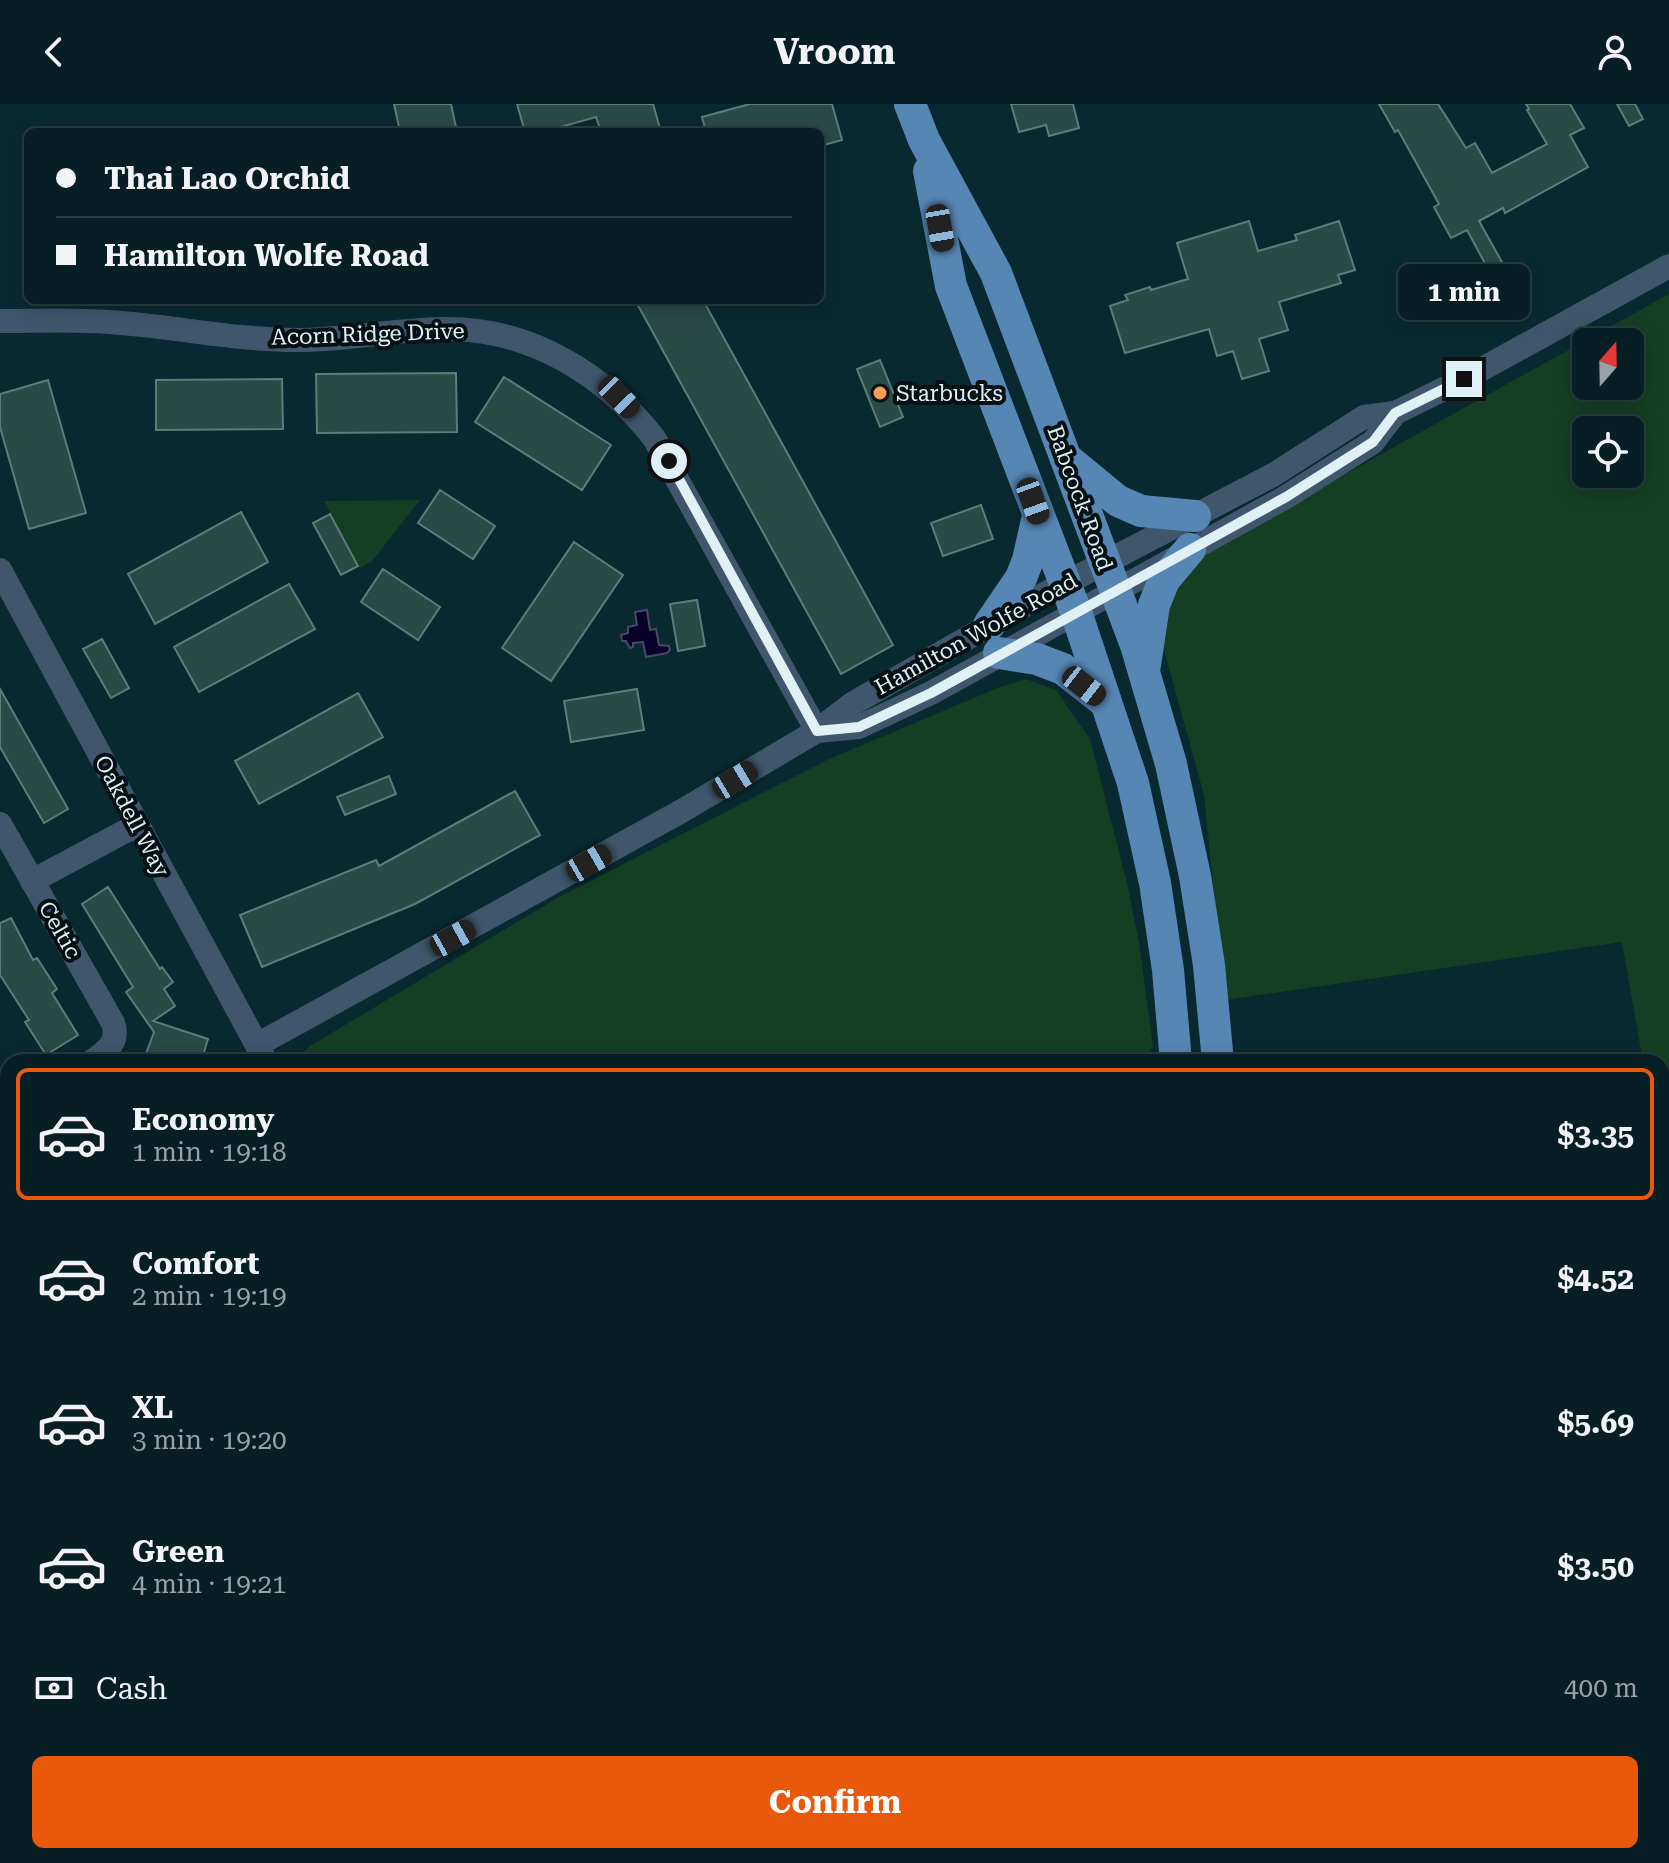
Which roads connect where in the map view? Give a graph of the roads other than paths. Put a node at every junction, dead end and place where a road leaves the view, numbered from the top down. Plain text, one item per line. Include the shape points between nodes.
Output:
1 (910, 104) edge
2 (924, 140) junction
3 (1669, 266) edge
4 (0, 321) edge
5 (1395, 413) junction
6 (1066, 458) junction
7 (1038, 516) junction
8 (1195, 516) junction
9 (1190, 549) junction
10 (1109, 577) junction
11 (2, 581) edge
12 (1070, 598) junction
13 (994, 639) junction
14 (1144, 672) junction
15 (1105, 702) junction
16 (817, 731) junction
17 (0, 824) edge
18 (137, 825) junction
19 (32, 881) junction
20 (1166, 954) junction
21 (101, 1054) edge
22 (261, 1054) edge
23 (1175, 1054) edge
24 (1192, 1054) edge
25 (1217, 1054) edge

1 - 2 main road, Babcock Road
2 - 6 main road, Babcock Road via 996,273
2 - 7 main road, Babcock Road via 951,286
3 - 5 street, Hamilton Wolfe Road
4 - 16 street, Acorn Ridge Drive via 107,322 296,340 447,329 501,335 552,352 598,380 654,438
5 - 8 street, Hamilton Wolfe Road via 1364,417 1273,475
5 - 9 street, Hamilton Wolfe Road via 1373,442
6 - 8 main road via 1118,501 1141,511
6 - 10 main road, Babcock Road
7 - 12 main road, Babcock Road
7 - 13 main road via 1028,560
8 - 10 street, Hamilton Wolfe Road
9 - 10 street, Hamilton Wolfe Road
9 - 14 main road via 1164,580 1154,605
10 - 12 street, Hamilton Wolfe Road
10 - 14 main road, Babcock Road
11 - 18 street, Oakdell Way
12 - 13 street, Hamilton Wolfe Road
12 - 15 main road, Babcock Road
13 - 15 main road via 1063,669
13 - 16 street, Hamilton Wolfe Road via 931,693 859,727
14 - 25 main road, Babcock Road via 1195,876
15 - 20 main road, Babcock Road via 1133,783
16 - 22 street, Hamilton Wolfe Road
17 - 19 street, Celtic
18 - 19 street
18 - 22 street, Oakdell Way
19 - 21 street, Celtic via 113,1023 113,1045
20 - 23 main road, Babcock Road
20 - 24 main road via 1181,963 1187,976

